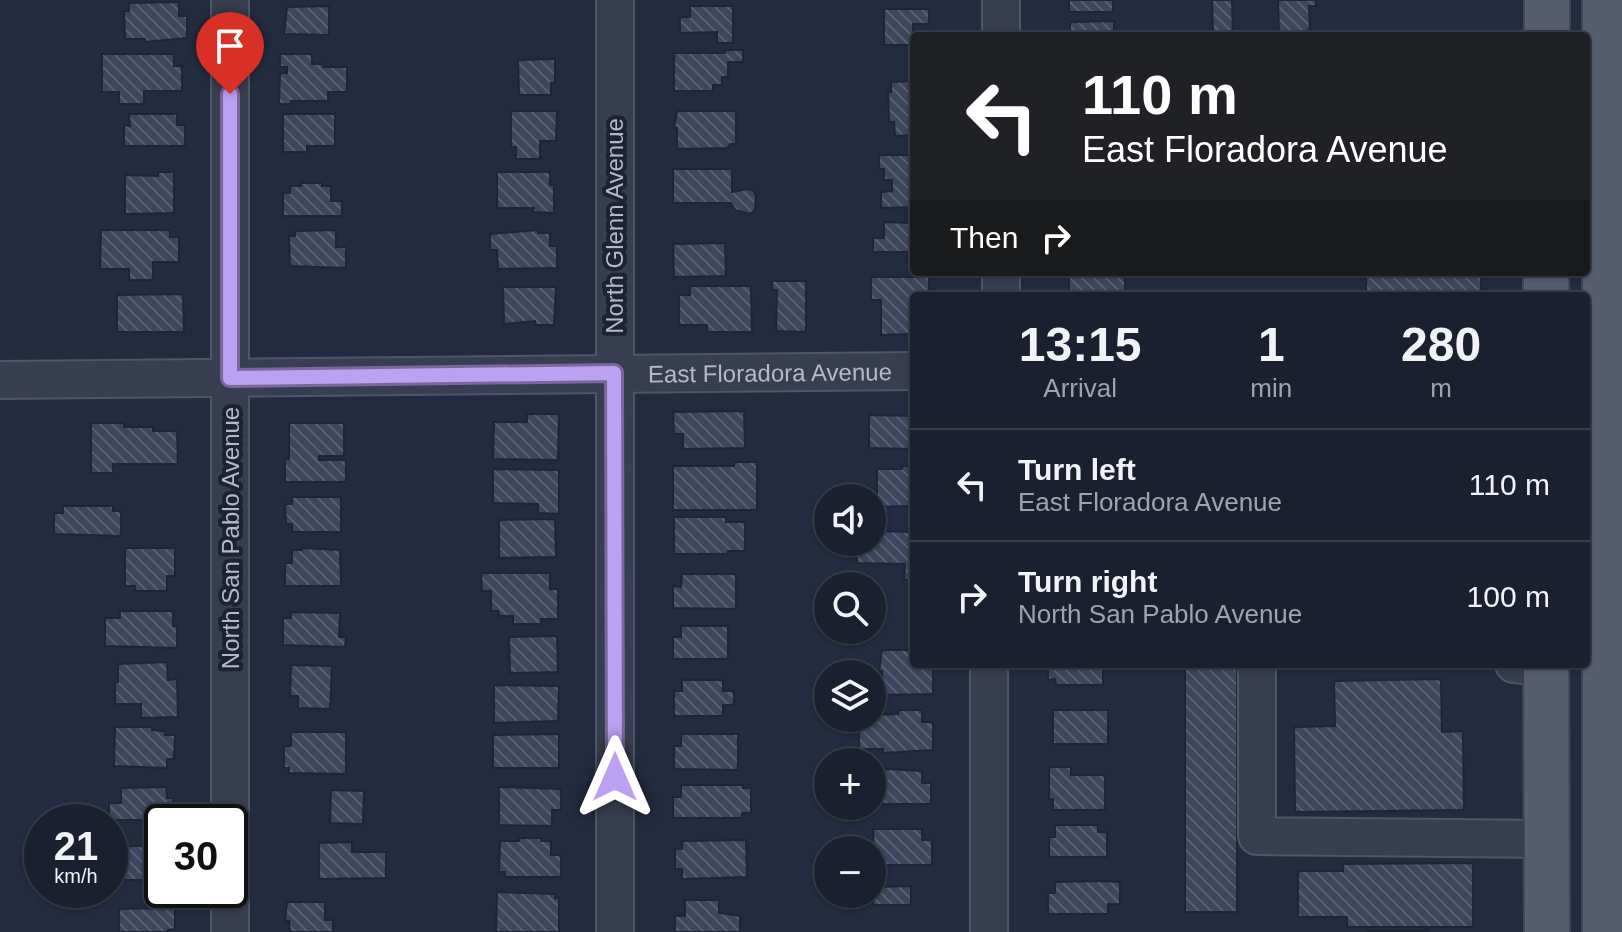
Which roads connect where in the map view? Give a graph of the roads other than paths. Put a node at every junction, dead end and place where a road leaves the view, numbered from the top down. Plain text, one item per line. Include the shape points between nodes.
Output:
1 (230, 0) edge
2 (615, 0) edge
3 (1001, 0) edge
4 (1547, 0) edge
5 (1605, 0) edge
6 (1001, 32) edge
7 (1547, 32) edge
8 (1595, 370) edge
9 (910, 371) edge
10 (614, 373) junction
11 (230, 378) junction
12 (0, 380) edge
13 (989, 668) edge
14 (1257, 668) edge
15 (1535, 668) edge
16 (1546, 839) junction
17 (1611, 916) edge
18 (230, 932) edge
19 (615, 932) edge
20 (989, 932) edge
21 (1547, 932) edge

1 - 11 street, North San Pablo Avenue
2 - 10 street, North Glenn Avenue
3 - 6 street
4 - 7 main road
5 - 8 main road
8 - 17 main road
9 - 10 street, East Floradora Avenue
10 - 11 street, East Floradora Avenue
10 - 19 street, North Glenn Avenue
11 - 12 street, East Floradora Avenue
11 - 18 street, North San Pablo Avenue
13 - 20 street
14 - 16 street via 1257,836
15 - 16 main road
16 - 21 main road

